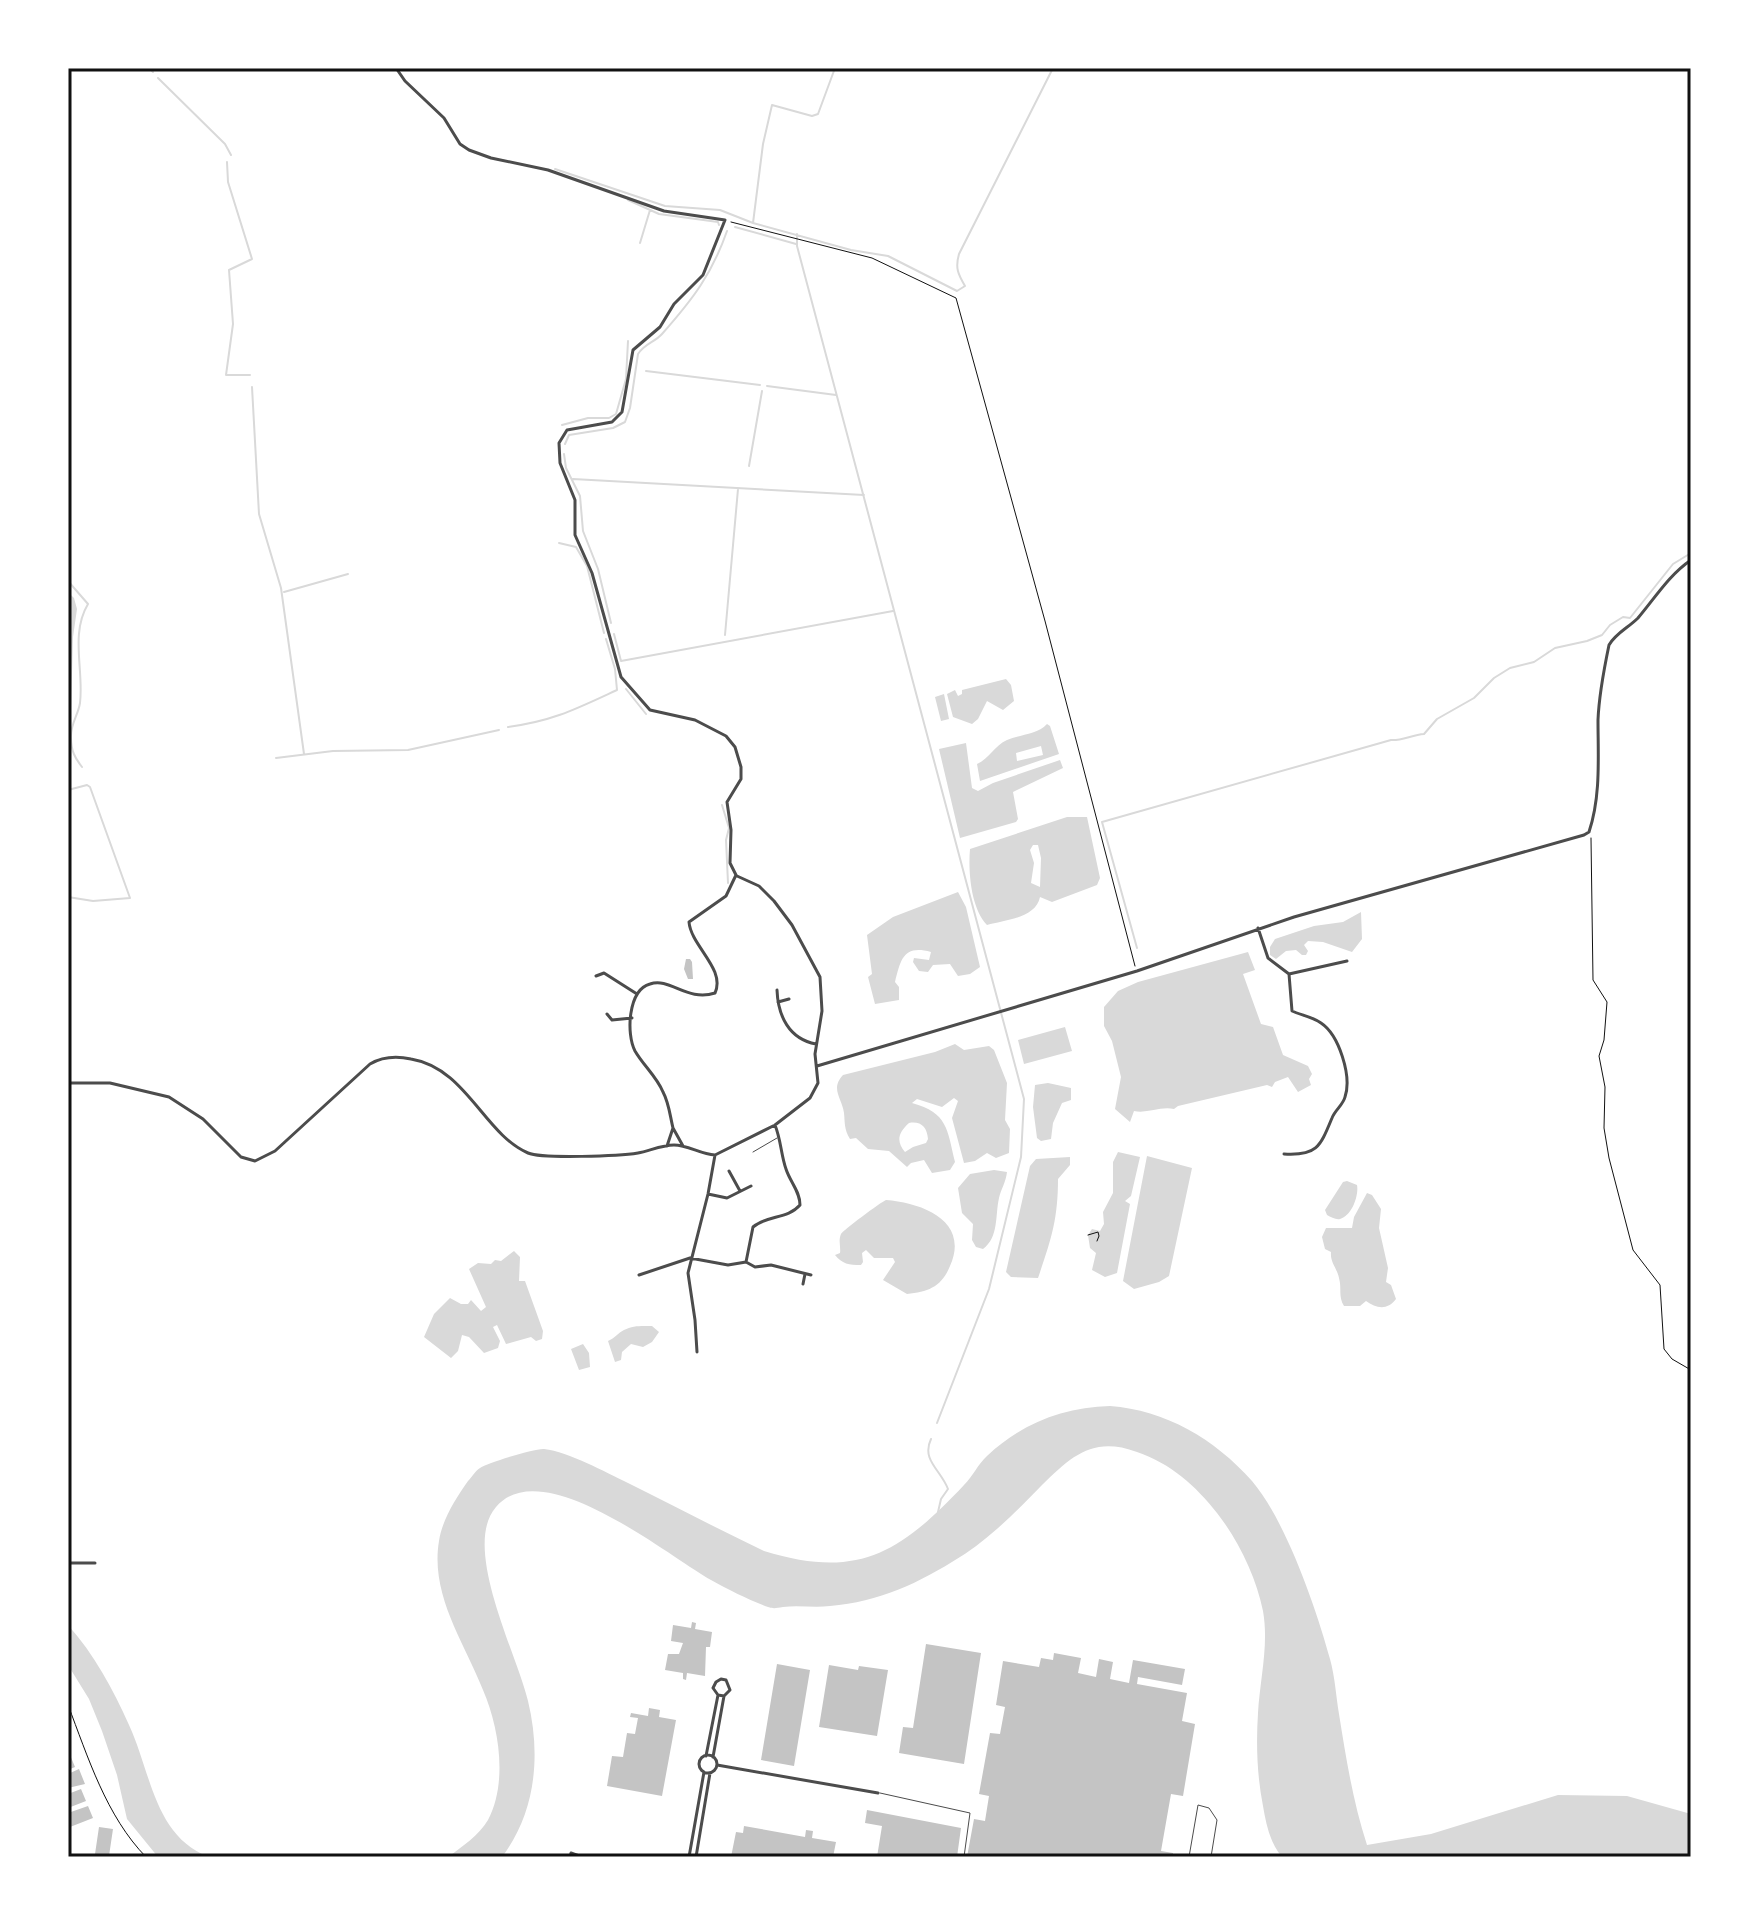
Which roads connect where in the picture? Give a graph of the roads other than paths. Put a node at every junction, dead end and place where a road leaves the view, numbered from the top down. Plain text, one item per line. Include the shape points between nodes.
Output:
1 (396, 68) edge
2 (1691, 560) edge
3 (736, 875) junction
4 (1258, 928) junction
5 (1347, 961) dead end
6 (1289, 974) junction
7 (596, 976) dead end
8 (777, 990) dead end
9 (637, 994) junction
10 (789, 999) dead end
11 (778, 1002) junction
12 (607, 1014) dead end
13 (632, 1018) junction
14 (816, 1044) junction
15 (817, 1066) junction
16 (68, 1083) edge
17 (775, 1125) junction
18 (673, 1128) junction
19 (779, 1137) junction
20 (667, 1146) junction
21 (683, 1146) junction
22 (753, 1152) dead end
23 (1284, 1154) dead end
24 (715, 1155) junction
25 (729, 1171) dead end
26 (751, 1186) dead end
27 (740, 1191) junction
28 (708, 1194) junction
29 (690, 1258) junction
30 (746, 1262) junction
31 (805, 1274) junction
32 (639, 1275) dead end
33 (811, 1275) dead end
34 (803, 1284) dead end
35 (697, 1352) dead end
36 (68, 1563) edge
37 (95, 1563) dead end
38 (718, 1695) junction
39 (724, 1696) junction
40 (706, 1756) junction
41 (713, 1757) junction
42 (717, 1765) junction
43 (704, 1772) junction
44 (710, 1773) junction
45 (878, 1793) joint
46 (570, 1857) edge
47 (582, 1857) edge
48 (689, 1857) edge
49 (696, 1857) edge
50 (964, 1857) edge
51 (1189, 1857) edge
52 (1211, 1857) edge

1 - 3 street via 469,150 548,170 664,211 725,220 703,275 660,327 633,350 619,416 567,430 559,450 575,500 575,535 592,573 621,677 650,710 695,720 726,736 735,747 741,779 727,802 730,863
2 - 4 street via 1609,645 1589,832
3 - 9 street via 726,896 689,922 717,978 715,993 689,995 655,982
3 - 14 street via 774,901 818,972 823,992
4 - 6 street via 1268,958
4 - 15 street via 1137,971
5 - 6 street
6 - 23 street via 1292,1011 1326,1028 1344,1061 1347,1091 1320,1146 1304,1155
7 - 9 street via 604,973
8 - 11 street
9 - 13 street
10 - 11 street
11 - 14 street via 793,1033
12 - 13 street via 612,1020
13 - 18 street via 633,1045 662,1089
14 - 15 street
15 - 17 street via 813,1095
16 - 20 street via 110,1083 169,1097 203,1119 241,1157 255,1161 275,1151 370,1064 406,1058 445,1072 528,1153 626,1155
17 - 19 street
17 - 24 street
18 - 20 street
18 - 21 street
19 - 22 lane
19 - 30 street via 800,1206 753,1227
20 - 21 street
21 - 24 street
24 - 28 street
25 - 27 street
26 - 27 street
27 - 28 street via 727,1198
28 - 29 street
29 - 30 street via 728,1265
29 - 32 street
29 - 35 street
30 - 31 street
31 - 33 street
31 - 34 street
36 - 37 street
38 - 39 street
38 - 39 street via 713,1688 721,1679 730,1690
38 - 40 street
39 - 41 street
40 - 41 street
40 - 43 street via 700,1764
41 - 42 street
42 - 44 street
42 - 45 street
43 - 44 street
43 - 48 street
44 - 49 street
45 - 50 lane via 970,1813
46 - 47 street
51 - 52 lane via 1198,1805 1209,1808 1217,1820

